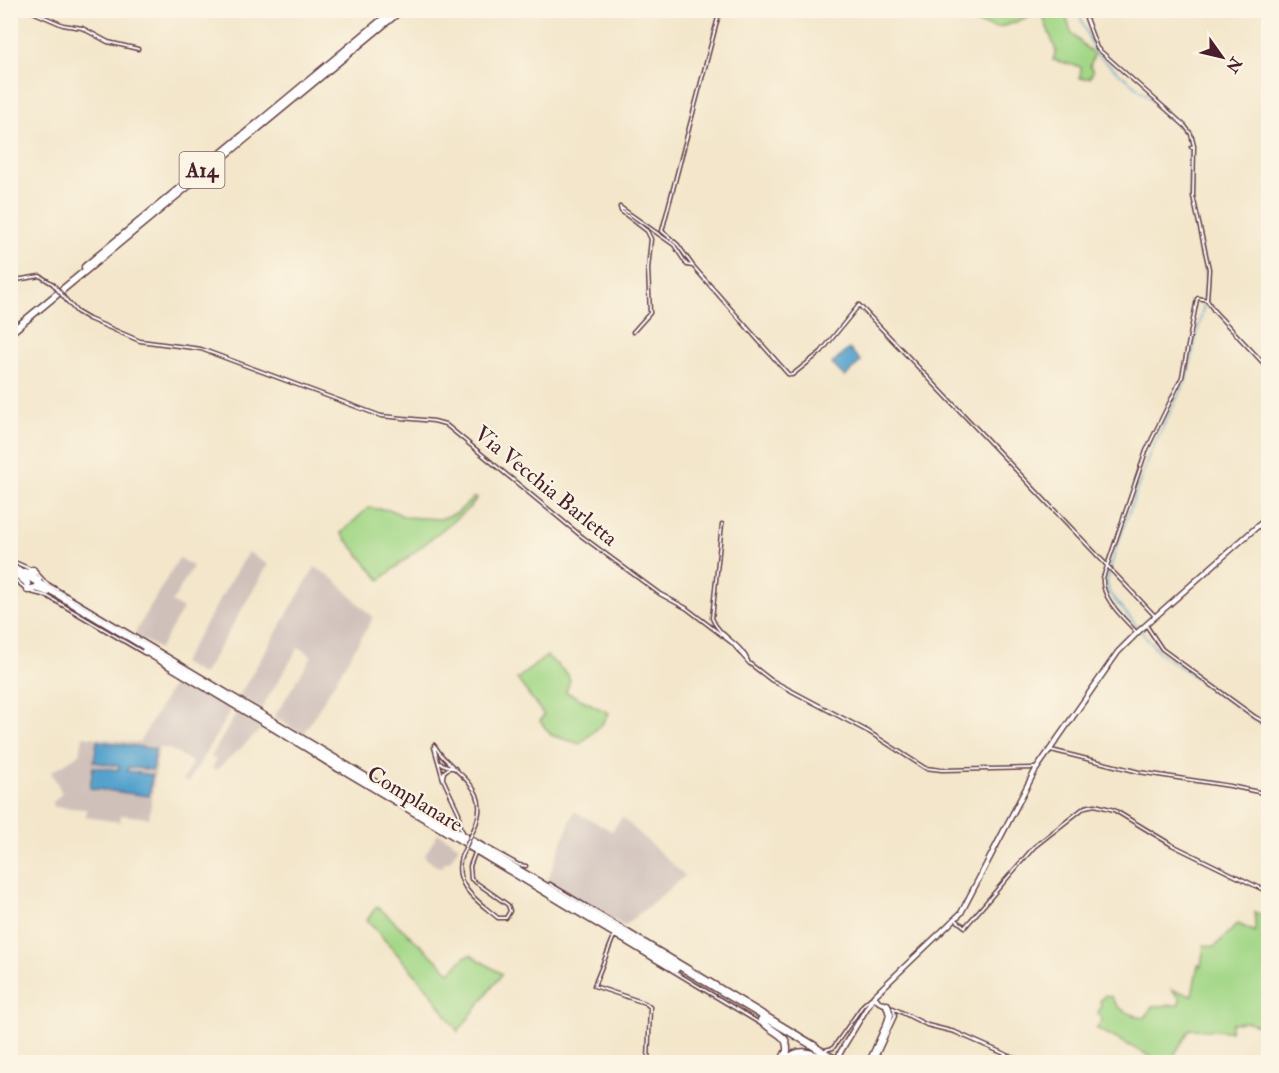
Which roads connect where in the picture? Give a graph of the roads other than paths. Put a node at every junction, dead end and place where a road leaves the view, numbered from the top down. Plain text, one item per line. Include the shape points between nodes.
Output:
1 (28, 10) edge
2 (394, 10) edge
3 (401, 10) edge
4 (720, 10) edge
5 (1083, 10) edge
6 (138, 49) dead end
7 (693, 266) junction
8 (10, 281) edge
9 (1205, 299) junction
10 (10, 328) edge
11 (633, 332) dead end
12 (10, 335) edge
13 (1269, 369) edge
14 (1269, 517) edge
15 (722, 524) dead end
16 (10, 560) edge
17 (1108, 566) junction
18 (33, 570) junction
19 (13, 571) edge
20 (43, 585) junction
21 (28, 590) junction
22 (48, 592) junction
23 (1156, 617) junction
24 (1141, 629) junction
25 (749, 663) junction
26 (1269, 724) edge
27 (1051, 750) junction
28 (446, 760) junction
29 (439, 763) junction
30 (455, 768) junction
31 (1037, 768) junction
32 (443, 778) junction
33 (1269, 794) edge
34 (459, 817) junction
35 (445, 822) junction
36 (454, 828) junction
37 (465, 834) junction
38 (475, 853) junction
39 (526, 866) dead end
40 (550, 884) dead end
41 (1269, 892) edge
42 (955, 920) junction
43 (614, 936) junction
44 (880, 989) junction
45 (874, 996) junction
46 (880, 1000) junction
47 (868, 1004) junction
48 (889, 1006) junction
49 (761, 1020) junction
50 (824, 1058) junction
51 (871, 1061) edge
52 (648, 1062) edge
53 (779, 1062) edge
54 (785, 1062) edge
55 (836, 1062) edge
56 (1023, 1062) edge

1 - 6 street via 63,25 82,28 108,42
2 - 10 highway, A14
3 - 12 highway, A14
4 - 7 street via 662,231
5 - 9 street via 1097,48 1191,134 1193,196 1209,269
7 - 11 street via 687,265 677,248 620,208 651,239 650,313
7 - 17 street via 789,375 821,352 859,305
8 - 25 street, Via Vecchia Barletta, bridge via 40,276 53,284 77,312 140,341 201,349 381,416 445,424 580,535 732,643
9 - 13 street
9 - 17 street via 1197,299 1182,377 1146,451
14 - 23 street
15 - 25 street via 713,622 743,650
16 - 18 street, Complanare
17 - 23 street
17 - 24 street via 1103,585 1106,593
18 - 19 highway
18 - 20 highway via 34,577
18 - 35 street, Complanare via 46,583
19 - 20 highway
19 - 21 highway via 27,583
19 - 22 highway
20 - 55 highway
21 - 22 highway
21 - 38 street, Complanare via 47,596
22 - 49 highway
23 - 24 street
24 - 26 street via 1162,649
24 - 27 street via 1118,652
25 - 31 street, Via Vecchia Barletta via 771,680 869,732 925,768
27 - 31 street
27 - 33 street via 1139,772
28 - 29 street
28 - 29 street via 434,745
28 - 30 street
29 - 30 street
29 - 32 street
30 - 32 street via 444,772
30 - 38 street, bridge via 473,786 479,813 458,871 464,887 498,918 506,918 508,905 471,879
31 - 42 street
32 - 34 street
34 - 35 street
34 - 36 street
34 - 37 street
35 - 36 street, Complanare
36 - 37 street, Complanare
37 - 39 street, Complanare
38 - 43 street, Complanare
40 - 45 street via 825,1050 833,1048 863,1005
41 - 42 street via 1172,845 1114,810 1095,806 1085,807 1034,847 965,927
42 - 44 street
43 - 52 street via 594,987 650,1007
43 - 53 street, Complanare via 778,1035 784,1051
44 - 45 street
44 - 46 street
45 - 46 street
45 - 47 street
46 - 47 street
46 - 48 street
47 - 55 street, bridge
48 - 51 highway via 888,1022
48 - 56 street
49 - 50 highway
49 - 54 highway via 786,1039
50 - 54 highway via 797,1052
50 - 55 highway

